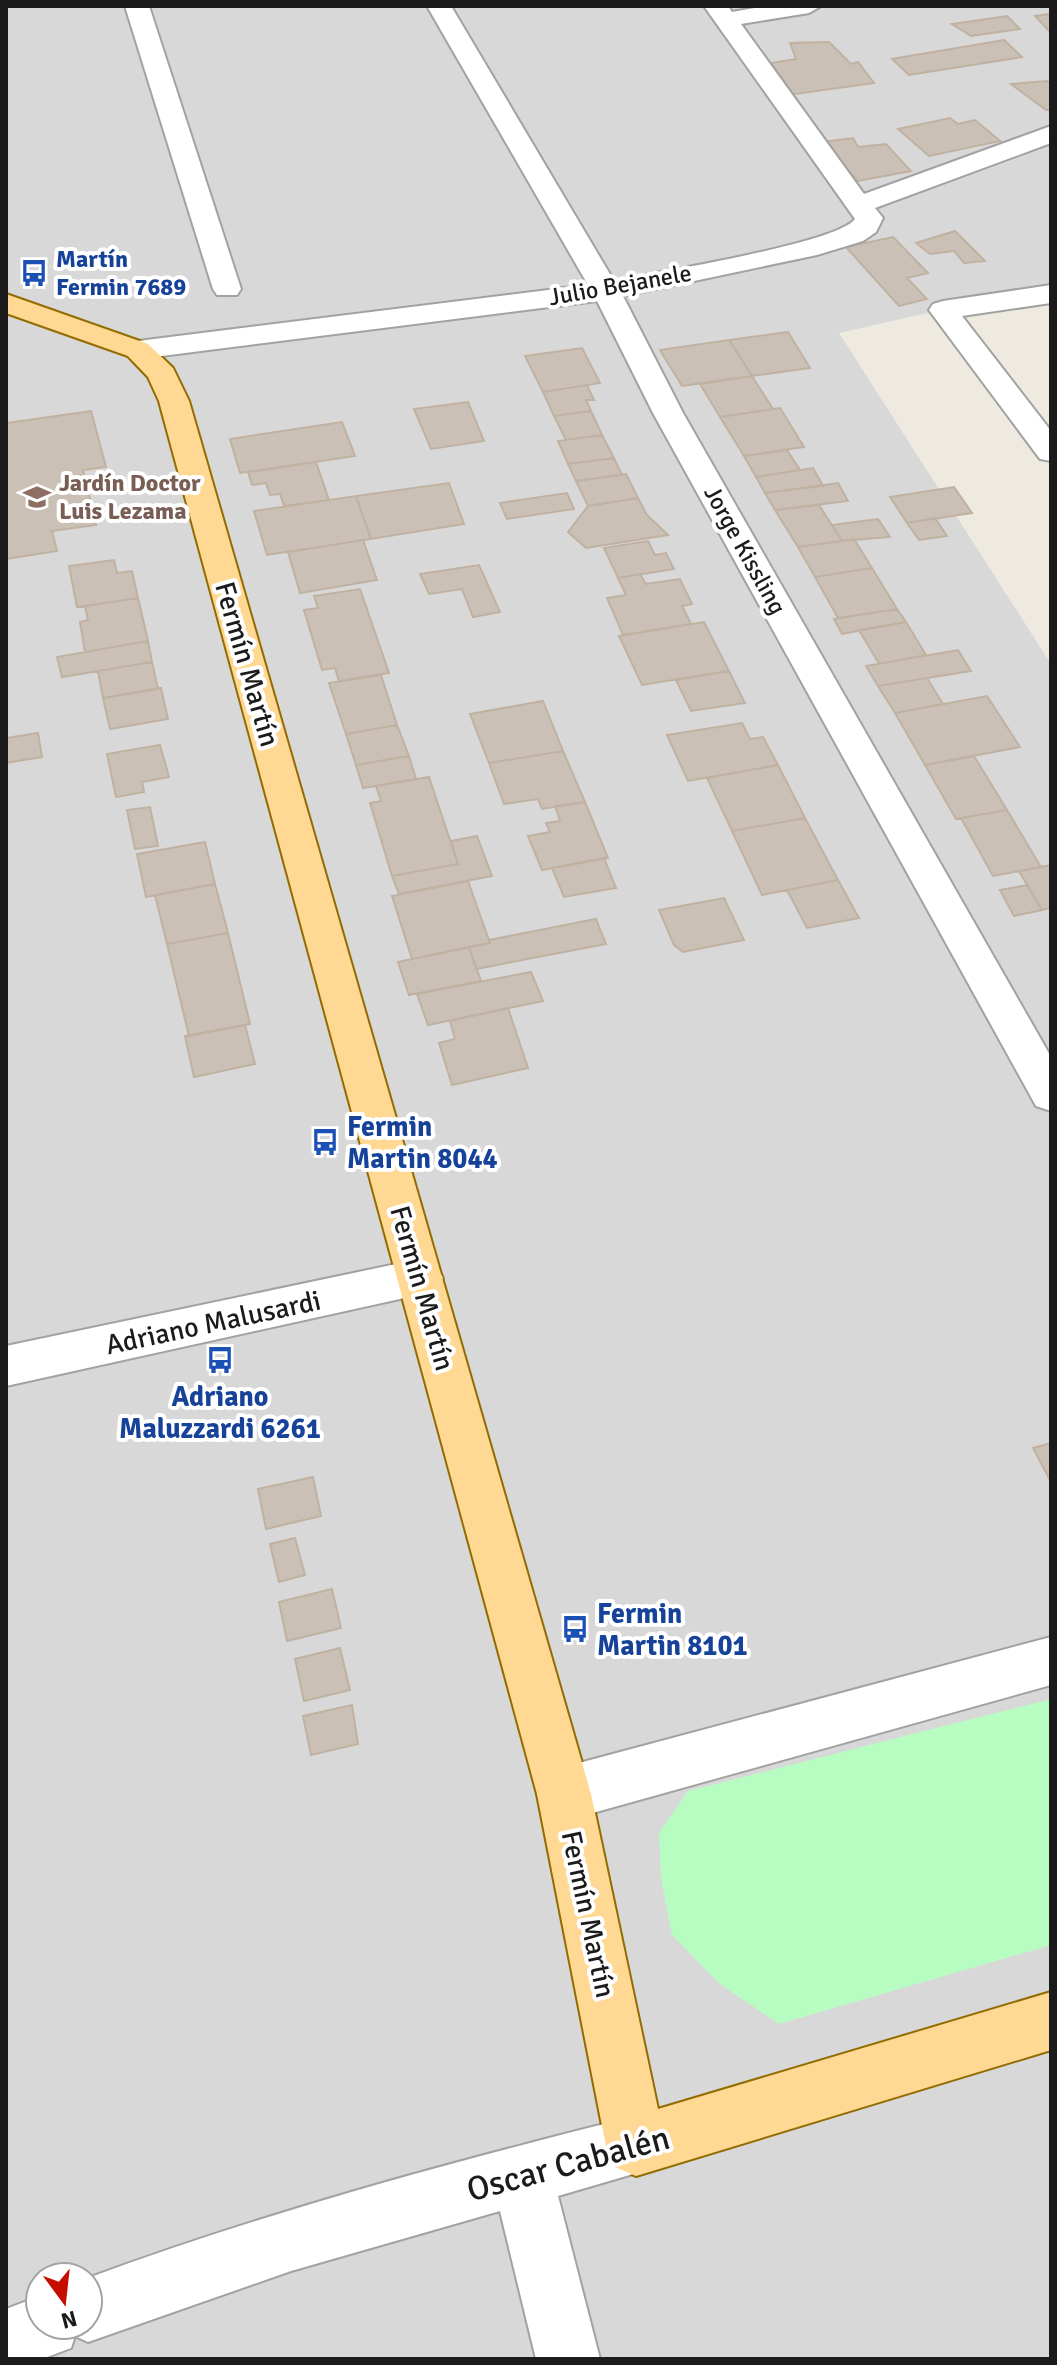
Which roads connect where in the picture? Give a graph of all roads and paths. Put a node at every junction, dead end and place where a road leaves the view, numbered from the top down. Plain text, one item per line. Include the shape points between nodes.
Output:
1 (137, 6) edge
2 (439, 6) edge
3 (809, 6) edge
4 (721, 13) edge
5 (1051, 134) edge
6 (858, 205) junction
7 (227, 289) dead end
8 (606, 291) junction
9 (1051, 294) edge
10 (6, 303) edge
11 (138, 350) junction
12 (1051, 452) edge
13 (1051, 1095) edge
14 (420, 1278) junction
15 (6, 1366) edge
16 (1051, 1661) edge
17 (564, 1794) junction
18 (1051, 2021) edge
19 (636, 2146) junction
20 (522, 2174) junction
21 (104, 2304) edge
22 (568, 2359) edge

1 - 7 street
2 - 8 street, Jorge Kissling
3 - 4 street
4 - 6 street
5 - 6 street
6 - 8 street, Julio Bejanele via 869,218 853,235
8 - 11 street, Julio Bejanele
8 - 13 street, Jorge Kissling via 668,413
9 - 12 street via 943,310
10 - 11 main road, Fermín Martín
11 - 14 main road, Fermín Martín via 162,374 174,401
14 - 15 street, Adriano Malusardi
14 - 17 main road, Fermín Martín
16 - 17 street
17 - 19 main road, Fermín Martín
18 - 19 main road, Oscar Cabalén
19 - 20 street, Oscar Cabalén
20 - 21 street, Oscar Cabalén via 200,2267
20 - 22 street

